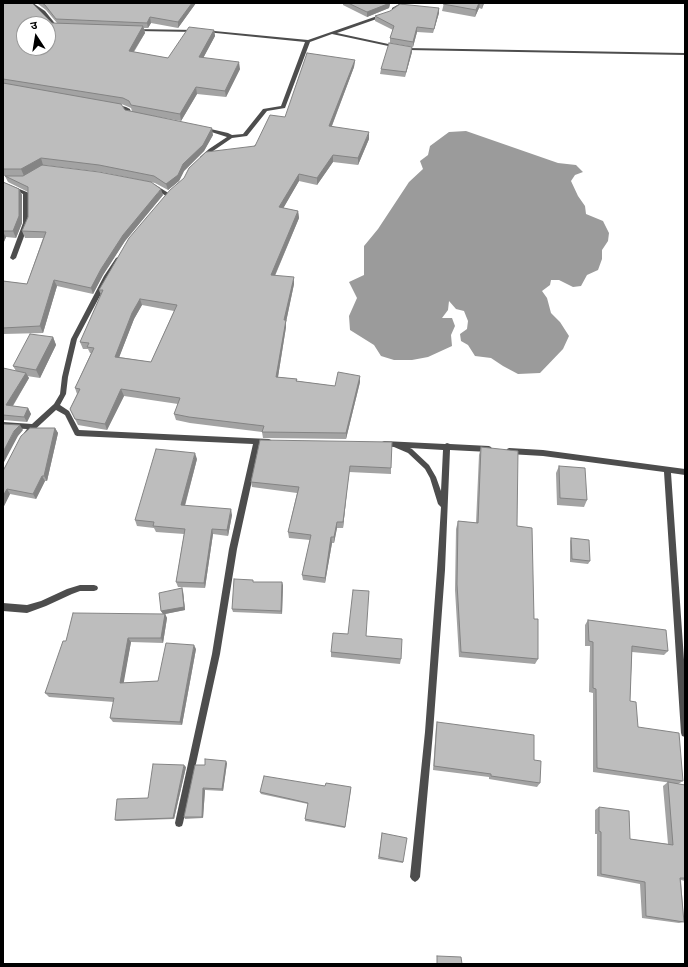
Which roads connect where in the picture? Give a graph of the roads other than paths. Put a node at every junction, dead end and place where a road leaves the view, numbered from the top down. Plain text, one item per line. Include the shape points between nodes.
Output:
1 (30, 3) edge
2 (404, 3) edge
3 (63, 27) edge
4 (128, 29) edge
5 (331, 33) junction
6 (308, 41) junction
7 (685, 54) edge
8 (111, 105) edge
9 (141, 116) edge
10 (197, 127) edge
11 (231, 137) junction
12 (196, 163) edge
13 (3, 179) edge
14 (10, 179) edge
15 (3, 184) edge
16 (147, 185) edge
17 (163, 201) edge
18 (124, 250) edge
19 (13, 258) dead end
20 (56, 406) junction
21 (3, 425) edge
22 (33, 427) junction
23 (21, 439) edge
24 (257, 442) junction
25 (275, 442) edge
26 (378, 444) edge
27 (394, 444) junction
28 (446, 446) junction
29 (667, 470) junction
30 (685, 472) edge
31 (444, 513) junction
32 (94, 588) dead end
33 (3, 607) edge
34 (685, 733) edge
35 (179, 823) dead end
36 (415, 877) dead end

1 - 3 street via 43,12 56,27
2 - 5 street via 387,13
4 - 6 street via 216,31
5 - 6 street
5 - 7 street via 408,50
6 - 11 street via 283,107 265,110 245,135
8 - 9 street via 128,110 129,114
10 - 11 street
11 - 12 street
13 - 14 street
15 - 19 street via 26,193 26,223
16 - 17 street via 171,193
18 - 20 street via 107,276 74,339 63,394
20 - 22 street
20 - 24 street via 67,413 77,433
21 - 22 street
22 - 23 street
24 - 25 street
24 - 35 street via 233,549 216,654
26 - 27 street
27 - 28 street
27 - 31 street via 410,451 427,467
28 - 29 street via 542,453
28 - 31 street
29 - 30 street
29 - 34 street
31 - 36 street via 429,732
32 - 33 street via 70,591 27,609

